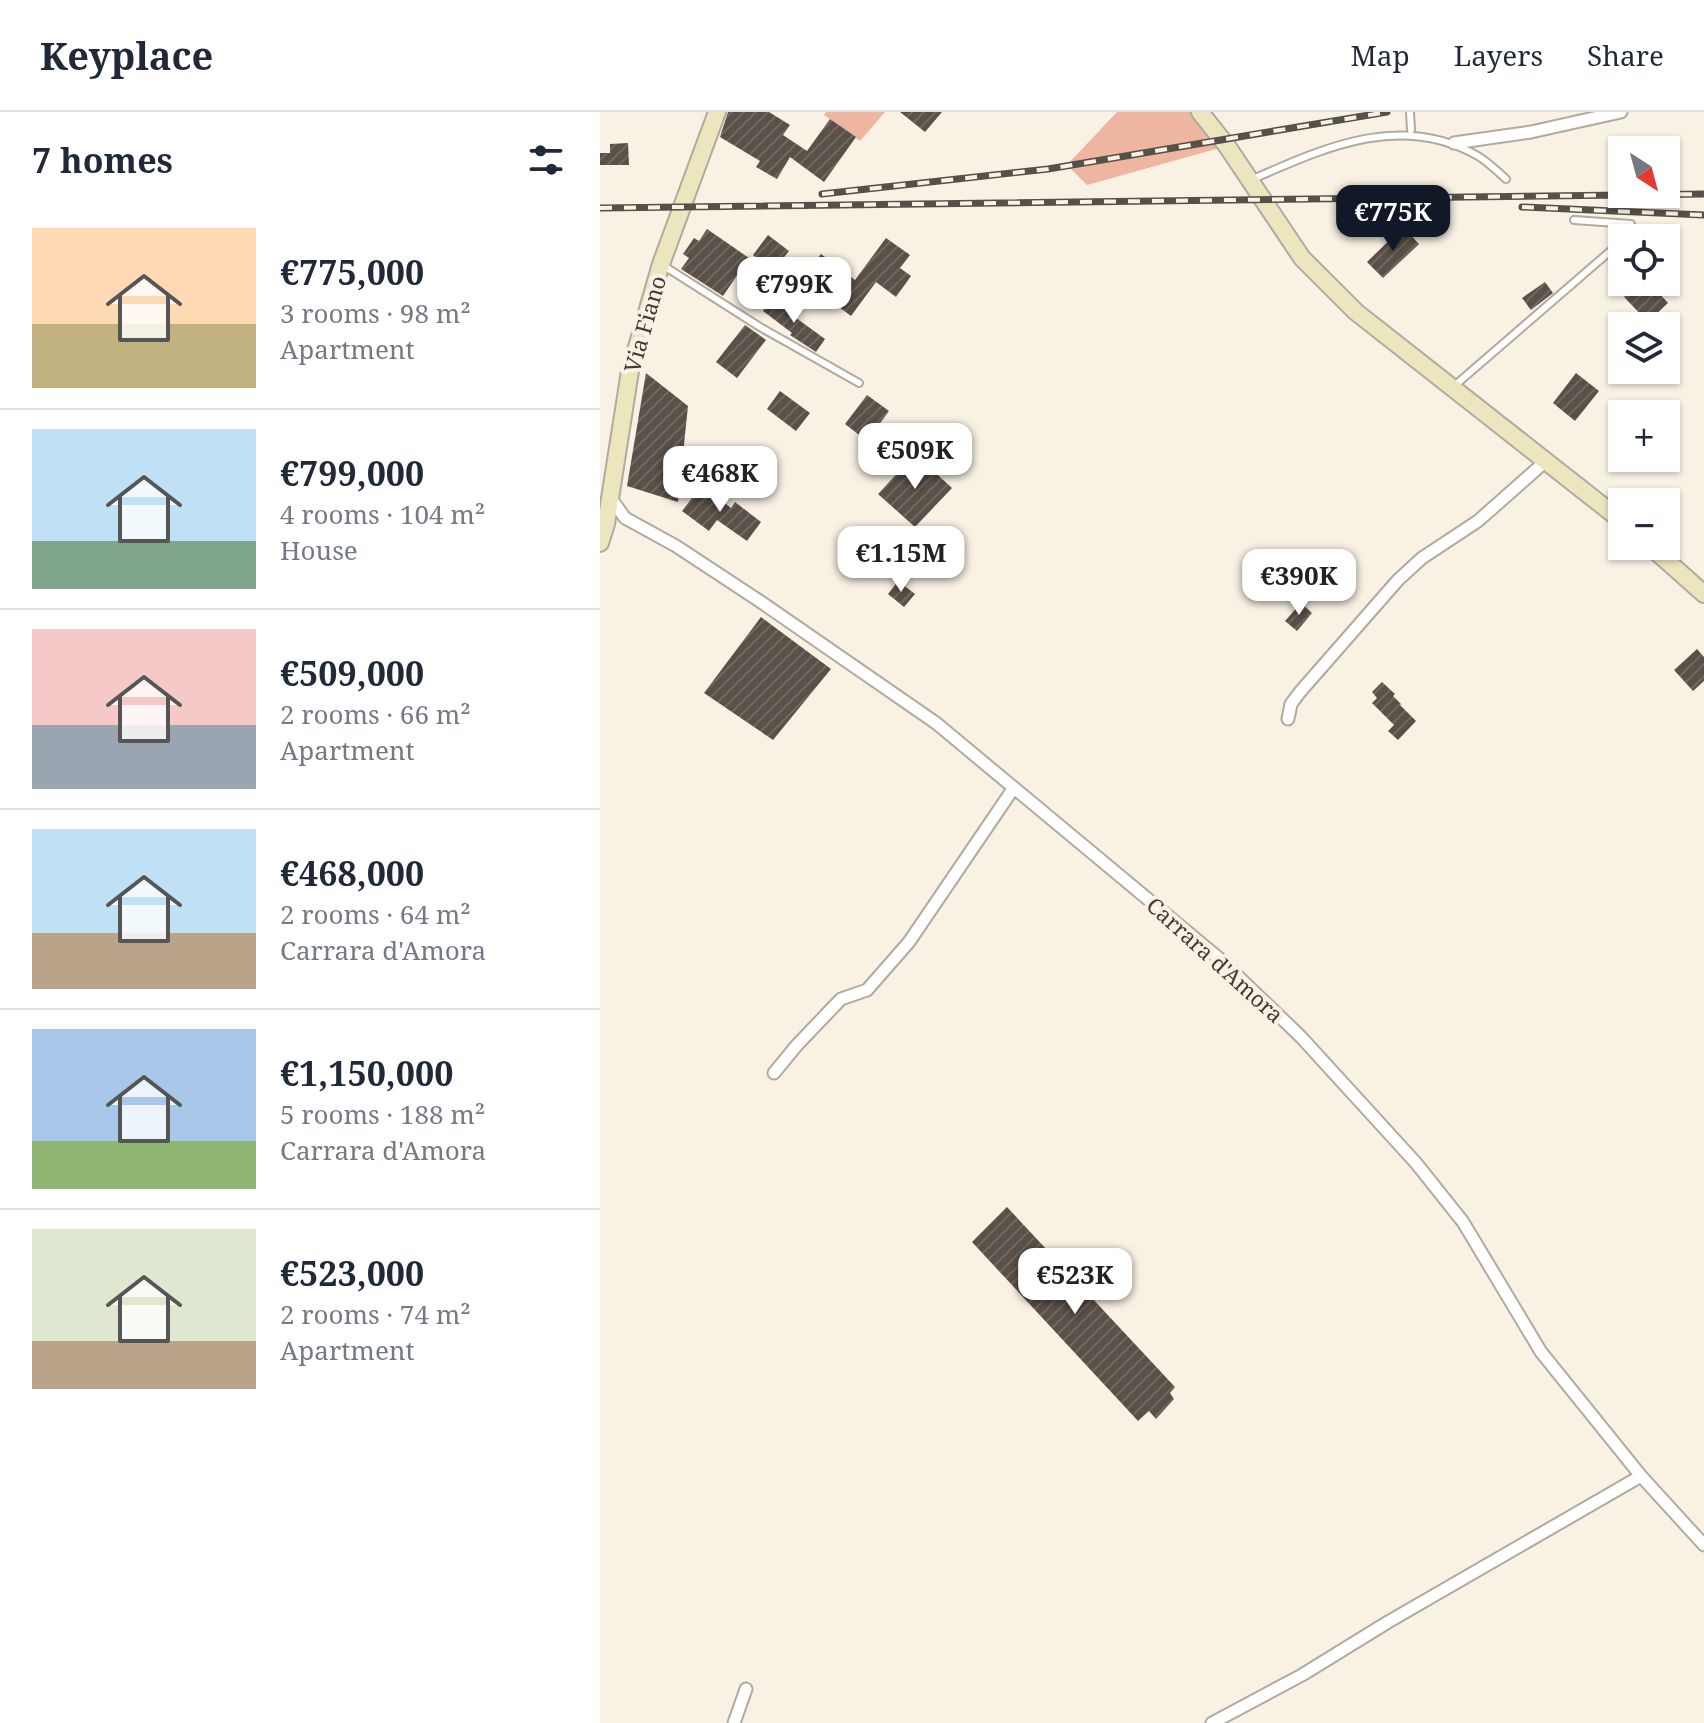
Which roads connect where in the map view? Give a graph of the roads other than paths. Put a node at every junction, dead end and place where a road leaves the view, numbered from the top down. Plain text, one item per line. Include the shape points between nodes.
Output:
1 (717, 112) edge
2 (1200, 112) edge
3 (1410, 112) edge
4 (1621, 112) edge
5 (1411, 130) junction
6 (1454, 143) junction
7 (1506, 179) dead end
8 (1249, 181) junction
9 (1574, 220) dead end
10 (1631, 224) edge
11 (1608, 253) edge
12 (661, 264) junction
13 (859, 383) dead end
14 (1453, 387) junction
15 (1547, 460) junction
16 (610, 496) junction
17 (1608, 510) edge
18 (600, 543) edge
19 (1666, 560) edge
20 (1704, 594) edge
21 (1288, 719) dead end
22 (1013, 789) junction
23 (774, 1073) dead end
24 (1641, 1476) junction
25 (1704, 1545) edge
26 (746, 1689) dead end
27 (734, 1723) edge
28 (1212, 1723) edge

1 - 12 main road, Via Fiano
2 - 8 main road
3 - 5 lane
4 - 6 street
5 - 6 lane
5 - 8 lane via 1329,145
6 - 7 lane
8 - 14 main road via 1302,258 1356,312
9 - 10 lane
11 - 14 lane
12 - 13 lane
12 - 16 main road, Via Fiano via 630,371
14 - 15 main road
15 - 17 main road
15 - 21 street via 1478,521 1398,580 1300,692
16 - 18 main road, Via Fiano
16 - 22 street, Carrara d'Amora via 625,518 761,602 936,723
19 - 20 main road
22 - 23 street via 909,942 867,990 841,999
22 - 24 street, Carrara d'Amora via 1221,960 1392,1135 1463,1222 1541,1352
24 - 25 street, Carrara d'Amora
24 - 28 street
26 - 27 street

